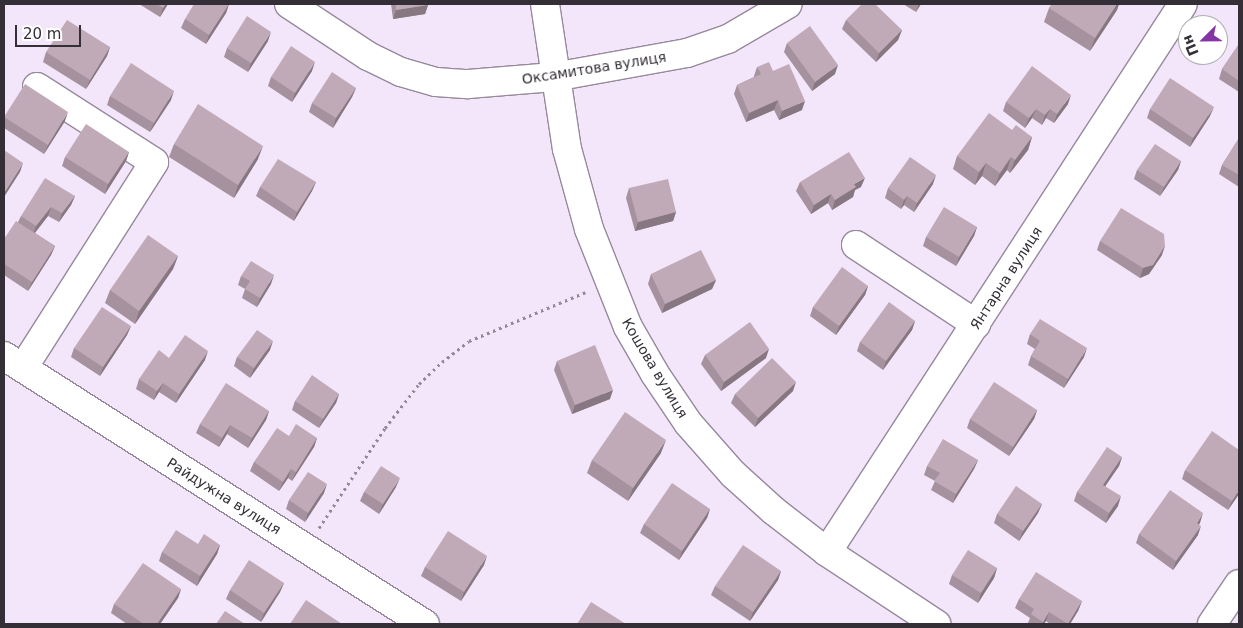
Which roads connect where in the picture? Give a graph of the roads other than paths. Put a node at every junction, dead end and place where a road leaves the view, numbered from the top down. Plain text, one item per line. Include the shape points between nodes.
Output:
1 (289, 4) edge
2 (545, 4) edge
3 (788, 4) edge
4 (1184, 4) edge
5 (554, 77) junction
6 (37, 86) dead end
7 (856, 244) dead end
8 (976, 324) junction
9 (13, 362) edge
10 (827, 552) junction
11 (1239, 584) edge
12 (425, 624) edge
13 (936, 624) edge
14 (1212, 624) edge

1 - 5 street, Оксамитова вулиця via 368,56 401,72 468,84
2 - 5 street, Кошова вулиця
3 - 5 street, Оксамитова вулиця via 728,39 687,53
4 - 8 street, Янтарна вулиця
5 - 10 street, Кошова вулиця via 567,149 589,228 628,327 688,423 733,474
6 - 9 street, Райдужна вулиця via 154,162
7 - 8 street
8 - 10 street, Янтарна вулиця
9 - 12 street, Райдужна вулиця
10 - 13 street, Кошова вулиця
11 - 14 street

